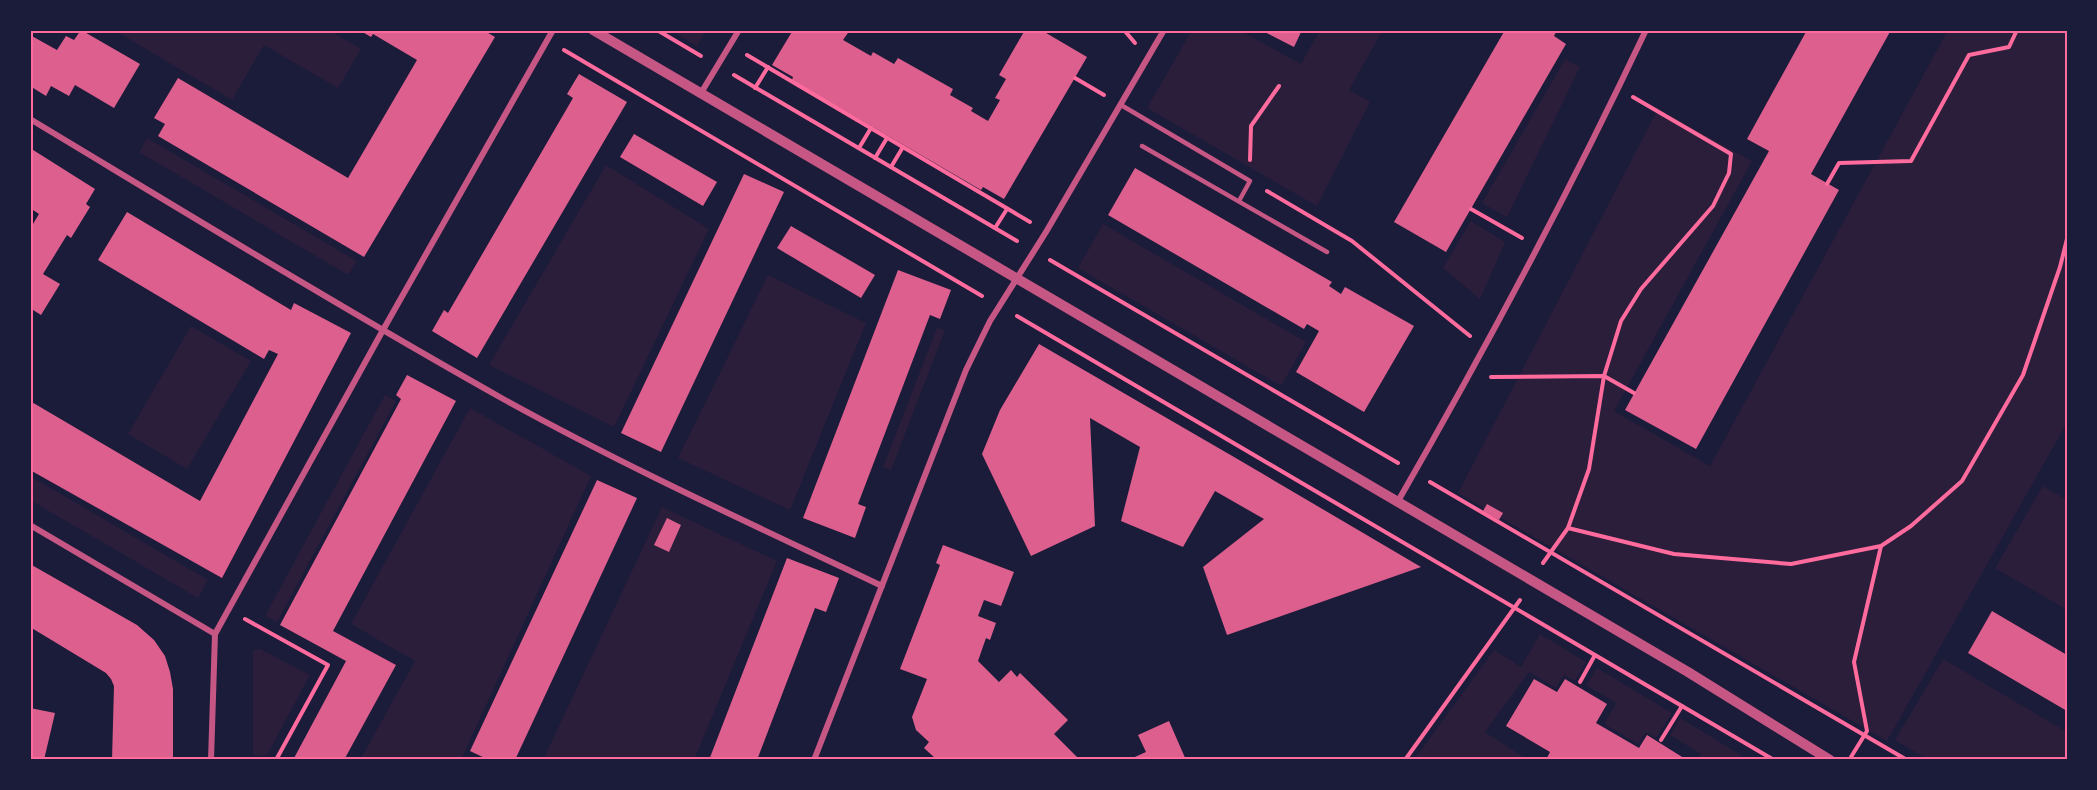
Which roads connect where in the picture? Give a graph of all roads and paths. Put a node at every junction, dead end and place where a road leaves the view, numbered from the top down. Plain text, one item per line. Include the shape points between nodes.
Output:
1 (553, 30) edge
2 (593, 30) edge
3 (657, 30) edge
4 (739, 30) edge
5 (1164, 30) edge
6 (1646, 30) edge
7 (2018, 30) edge
8 (547, 40) junction
9 (730, 45) junction
10 (718, 66) junction
11 (768, 67) junction
12 (1075, 78) dead end
13 (1279, 86) dead end
14 (755, 88) junction
15 (1618, 88) junction
16 (701, 93) junction
17 (1121, 105) junction
18 (30, 119) edge
19 (872, 127) junction
20 (888, 137) junction
21 (903, 146) junction
22 (1142, 146) dead end
23 (859, 148) junction
24 (875, 158) junction
25 (891, 167) junction
26 (1250, 181) junction
27 (1827, 184) dead end
28 (1239, 201) junction
29 (1471, 208) dead end
30 (1007, 209) junction
31 (995, 228) junction
32 (1046, 232) junction
33 (2067, 239) edge
34 (1538, 247) junction
35 (1034, 250) junction
36 (1327, 252) dead end
37 (1017, 278) junction
38 (1000, 306) junction
39 (383, 330) junction
40 (1485, 348) junction
41 (1604, 376) junction
42 (1469, 377) junction
43 (1634, 393) dead end
44 (1414, 473) junction
45 (1396, 503) junction
46 (30, 525) edge
47 (1568, 528) junction
48 (1881, 546) junction
49 (1550, 552) junction
50 (1532, 581) junction
51 (882, 586) junction
52 (1515, 608) junction
53 (228, 610) junction
54 (215, 634) junction
55 (1595, 655) junction
56 (1580, 682) dead end
57 (1682, 706) junction
58 (1864, 736) junction
59 (1661, 740) dead end
60 (211, 760) edge
61 (276, 760) edge
62 (814, 760) edge
63 (1405, 760) edge
64 (1774, 760) edge
65 (1830, 760) edge
66 (1850, 760) edge
67 (1907, 760) edge

1 - 8 street
2 - 16 street
3 - 10 path
4 - 9 street
5 - 17 street
6 - 15 street
7 - 27 path via 2009,47 1969,55 1911,161 1839,163
8 - 38 path
8 - 39 street
9 - 10 street
9 - 11 path
10 - 14 path
10 - 16 street
11 - 14 path
11 - 19 path
12 - 17 path
13 - 26 path via 1251,126
14 - 23 path
15 - 34 street
15 - 41 path via 1731,154 1729,173 1713,206 1641,289 1621,321
16 - 37 street
17 - 26 lane
17 - 32 street
18 - 39 street
19 - 20 path
19 - 23 path
20 - 21 path
20 - 24 path
21 - 25 path
21 - 30 path
22 - 28 lane
23 - 24 path
24 - 25 path
25 - 31 path
26 - 28 lane
26 - 40 path via 1352,241
28 - 36 lane
29 - 34 path
30 - 31 path
30 - 32 path
31 - 35 path
32 - 35 street
33 - 48 path via 2023,375 1962,481 1911,526
34 - 40 street
35 - 37 street
35 - 44 path
37 - 38 street
37 - 45 street
38 - 51 street via 966,370
38 - 52 path
39 - 51 street via 665,483
39 - 53 street
40 - 42 street
41 - 42 path
41 - 43 path
41 - 47 path via 1588,469
42 - 44 street
44 - 45 street
44 - 49 path
45 - 50 street
46 - 54 street
47 - 48 path via 1674,554 1791,564
47 - 49 path
48 - 58 path via 1854,662 1867,731
49 - 50 path
49 - 58 path
50 - 52 path
50 - 65 street
51 - 62 street
52 - 55 path
52 - 63 path
53 - 54 street
53 - 61 path via 328,665
54 - 60 street
55 - 56 path
55 - 57 path
57 - 59 path
57 - 64 path
58 - 66 path
58 - 67 path

